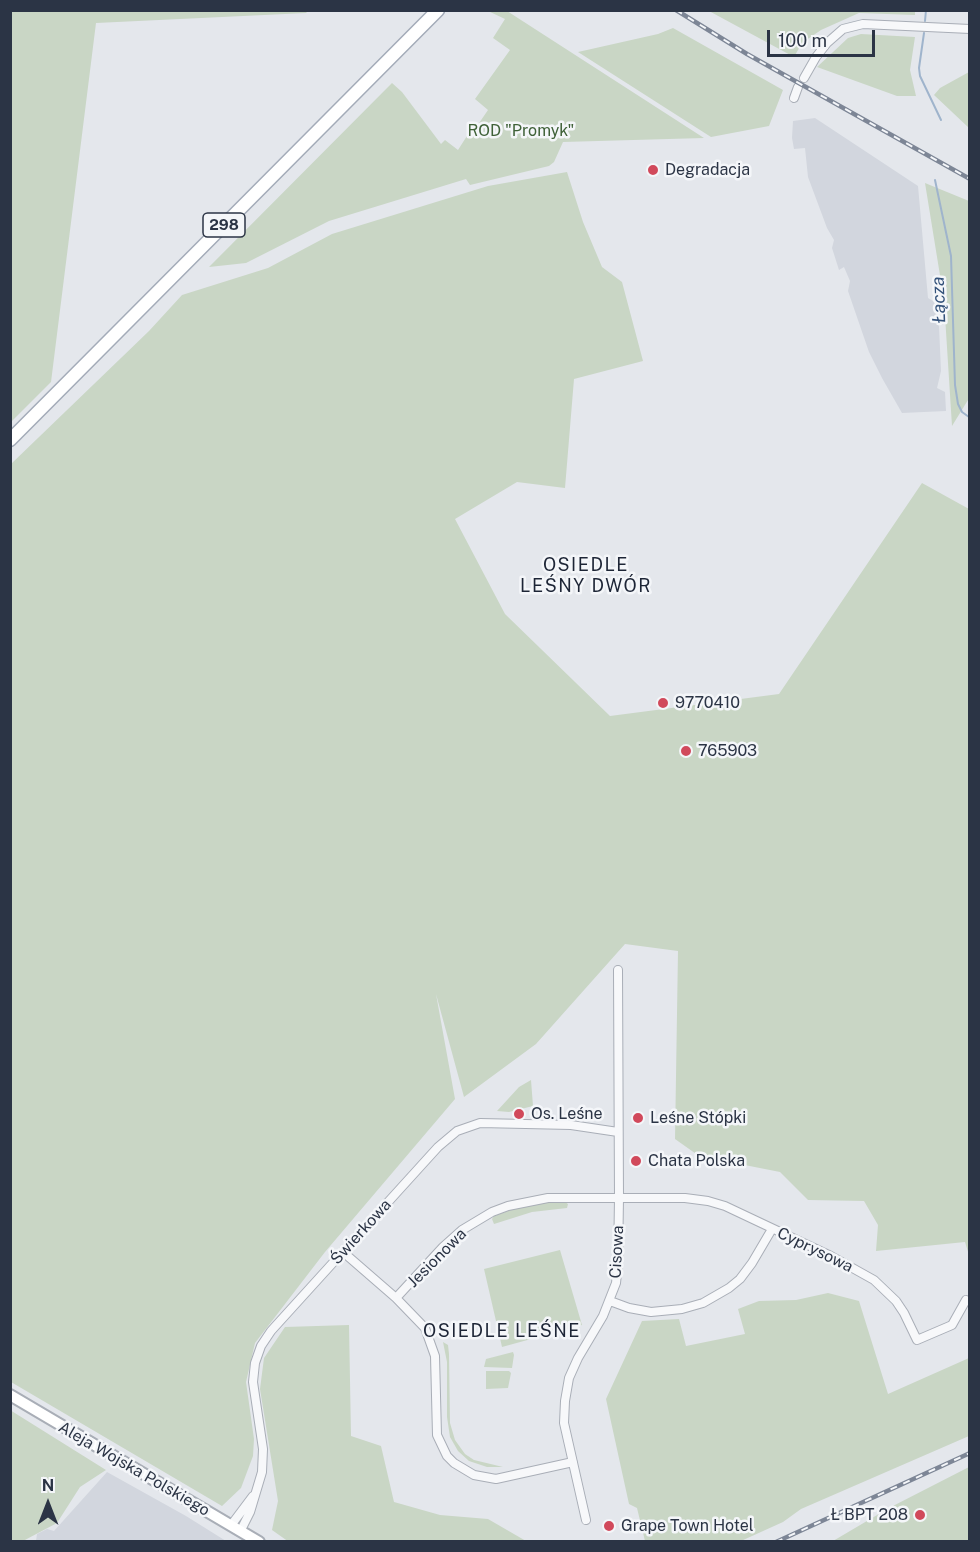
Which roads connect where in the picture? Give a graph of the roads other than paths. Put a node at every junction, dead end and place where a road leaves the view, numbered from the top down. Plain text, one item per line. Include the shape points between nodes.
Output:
1 (438, 10) edge
2 (969, 29) edge
3 (804, 78) dead end
4 (798, 87) dead end
5 (794, 98) dead end
6 (10, 440) edge
7 (618, 970) dead end
8 (618, 1132) junction
9 (619, 1198) junction
10 (772, 1229) junction
11 (344, 1252) junction
12 (396, 1298) junction
13 (966, 1300) dead end
14 (610, 1301) junction
15 (10, 1395) edge
16 (573, 1462) junction
17 (586, 1520) dead end
18 (236, 1527) junction
19 (258, 1542) edge

1 - 6 main road, 298
2 - 3 street via 863,24 843,29 827,43
4 - 5 street
7 - 8 street, Cisowa
8 - 9 street, Cisowa
8 - 11 street, Świerkowa via 579,1126 492,1123 462,1129 438,1147
9 - 10 street, Cyprysowa via 708,1201
9 - 12 street, Jesionowa via 538,1199 492,1212 453,1237
9 - 14 street, Cisowa via 618,1264
10 - 13 street, Cyprysowa via 874,1280 896,1301 917,1340 952,1324
10 - 14 street via 740,1279 703,1303 651,1312
11 - 12 street
11 - 18 street, Świerkowa via 271,1331 258,1354 253,1382 264,1460 250,1512
12 - 16 street via 417,1317 431,1340 436,1365 437,1435 454,1463 474,1475 496,1479
14 - 16 street, Cisowa via 568,1378 564,1422
15 - 18 main road, Aleja Wojska Polskiego
16 - 17 street, Cisowa
18 - 19 main road, Aleja Wojska Polskiego

